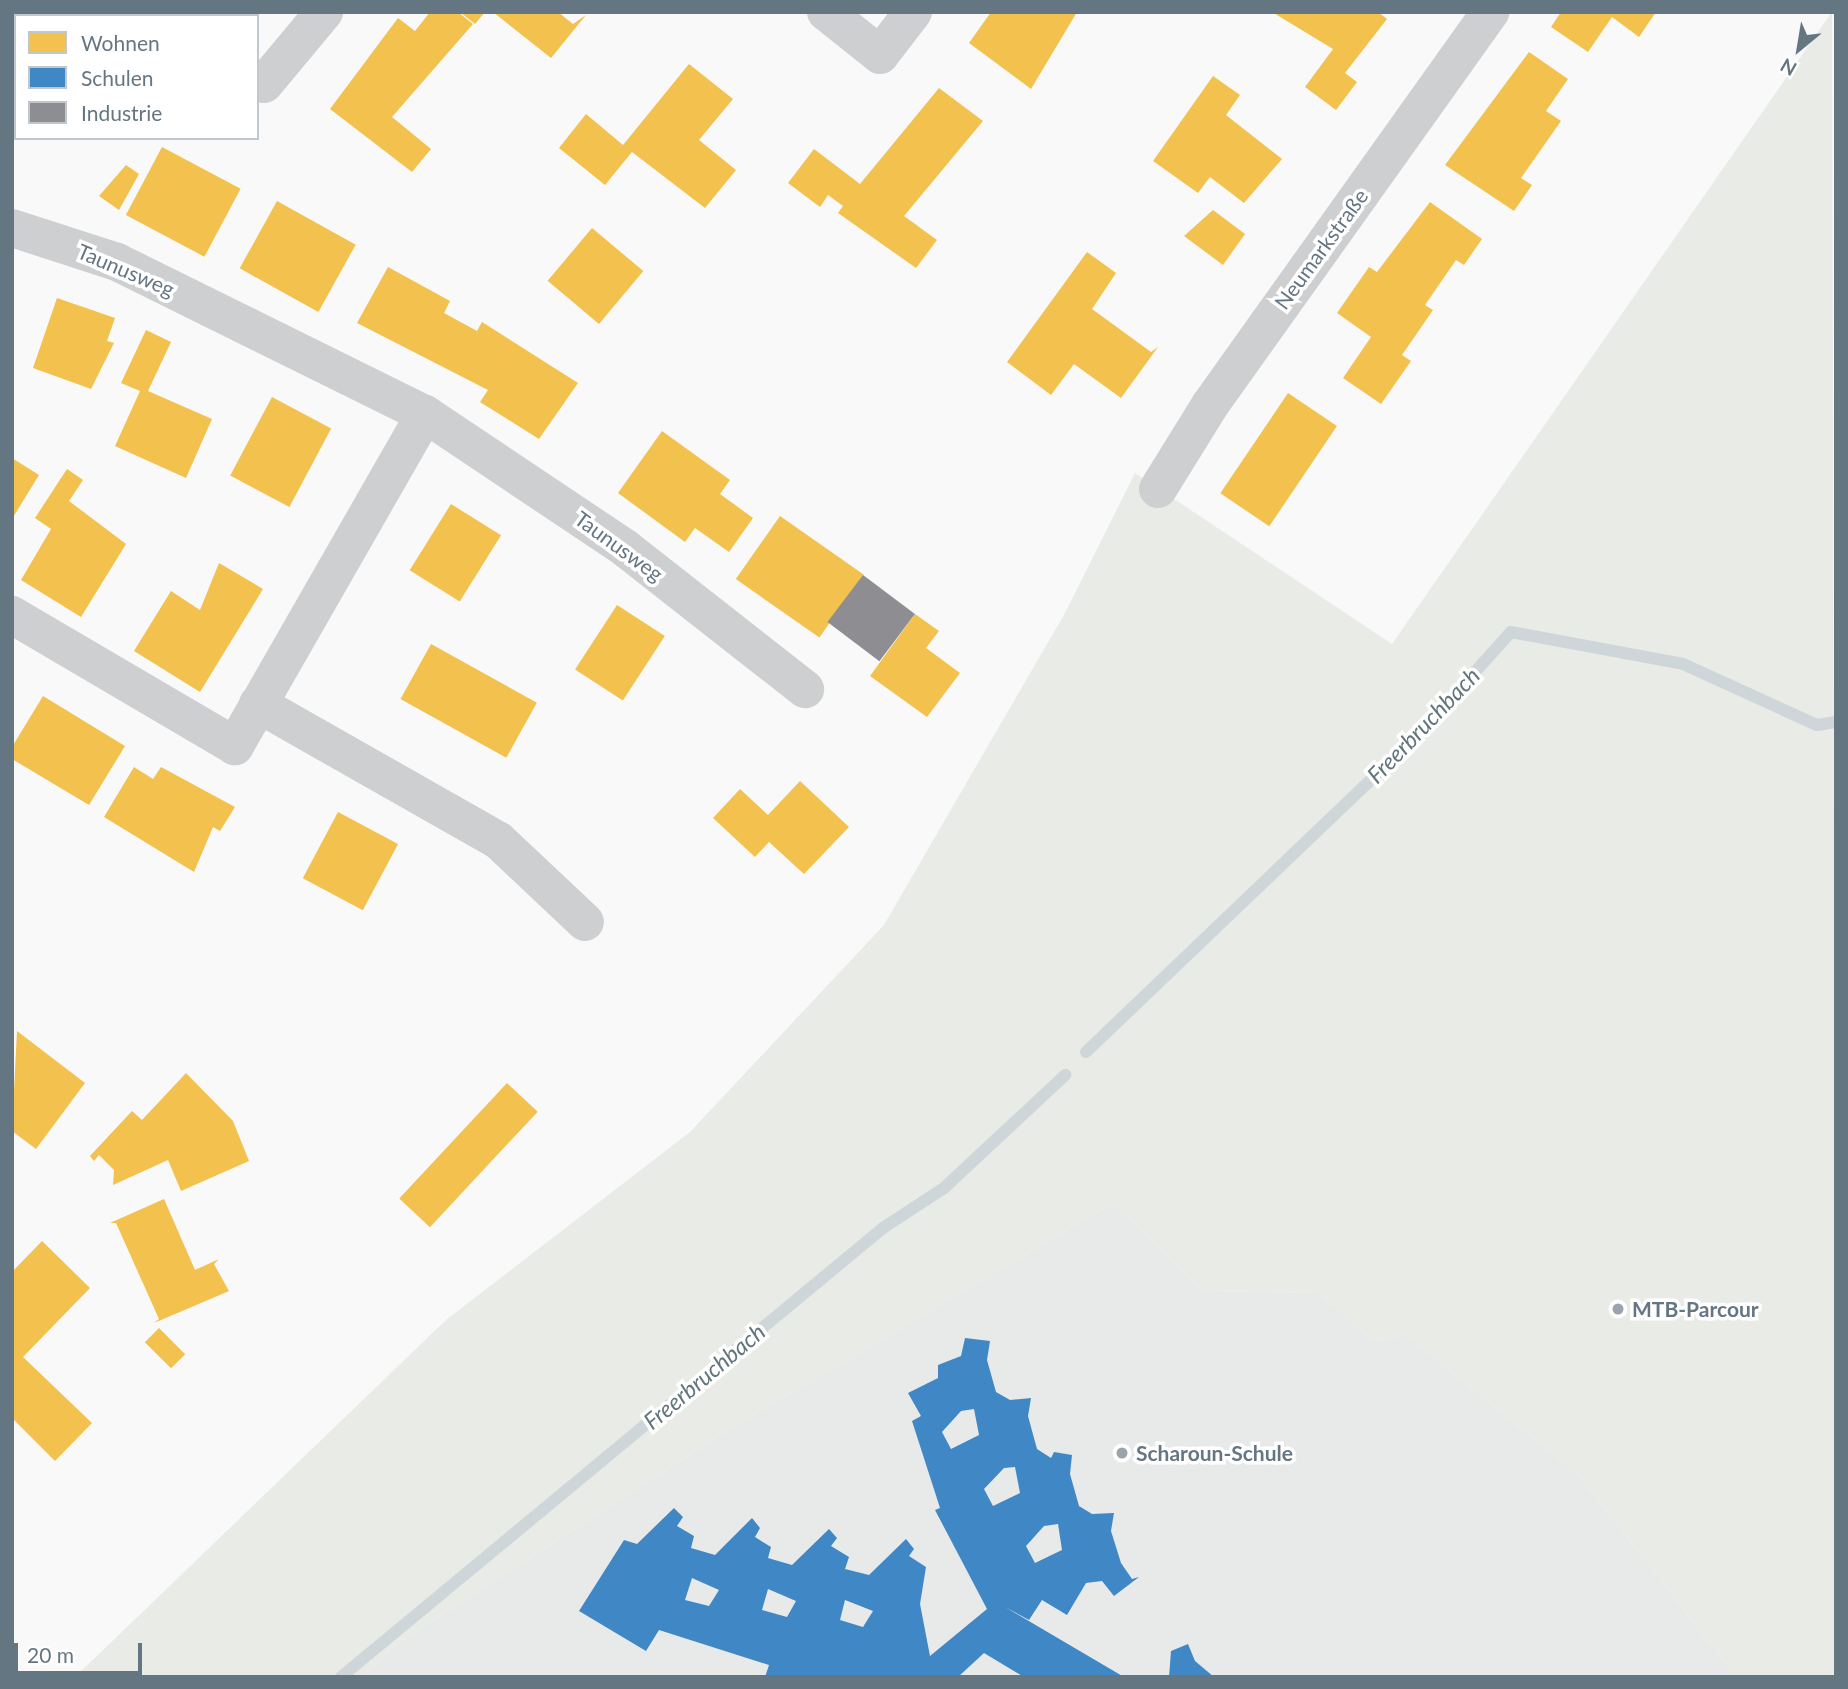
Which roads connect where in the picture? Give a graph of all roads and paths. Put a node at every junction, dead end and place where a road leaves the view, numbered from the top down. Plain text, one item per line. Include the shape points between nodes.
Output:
1 (324, 12) edge
2 (826, 12) edge
3 (913, 12) edge
4 (1490, 12) edge
5 (264, 84) dead end
6 (12, 228) edge
7 (425, 414) junction
8 (1158, 489) dead end
9 (12, 615) edge
10 (805, 690) dead end
11 (258, 704) junction
12 (585, 922) dead end

1 - 5 street
2 - 3 street via 880,55
4 - 8 street, Neumarkstraße via 1210,405
6 - 7 street, Taunusweg via 117,262
7 - 10 street, Taunusweg via 625,548
7 - 11 street
9 - 11 street via 235,746
11 - 12 street via 499,841

